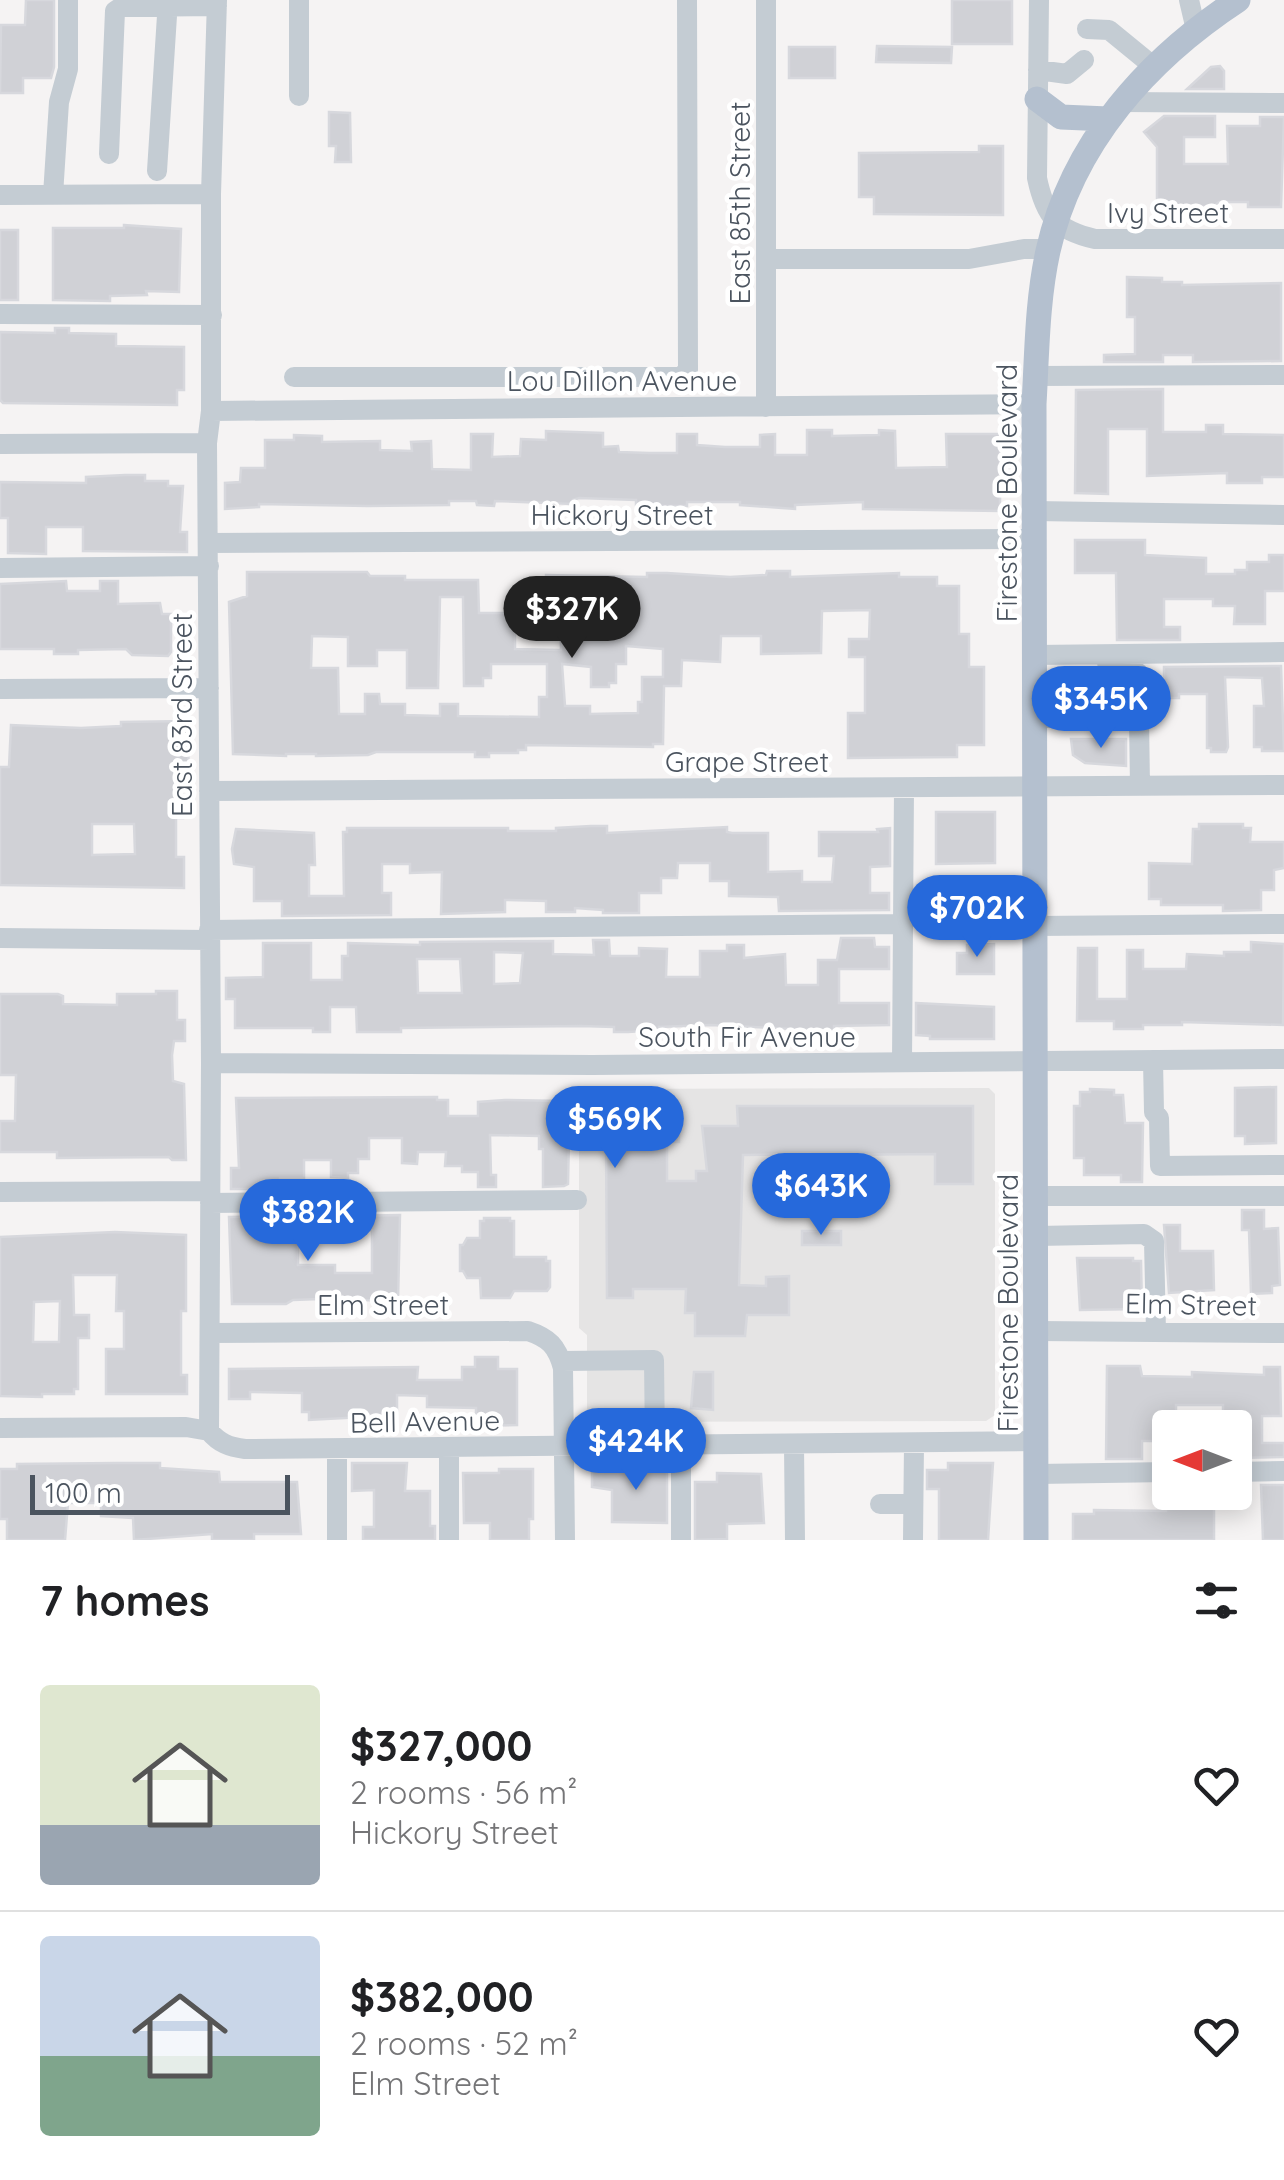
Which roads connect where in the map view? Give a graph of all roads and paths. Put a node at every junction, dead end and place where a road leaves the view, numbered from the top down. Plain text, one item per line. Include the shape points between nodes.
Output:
1 (68, 0) edge
2 (299, 0) edge
3 (686, 0) edge
4 (766, 0) edge
5 (1039, 0) edge
6 (1189, 0) edge
7 (1238, 0) edge
8 (217, 3) edge
9 (168, 4) edge
10 (1087, 29) dead end
11 (1196, 30) junction
12 (1084, 60) dead end
13 (1152, 66) junction
14 (1038, 70) junction
15 (299, 96) dead end
16 (1038, 99) junction
17 (1284, 103) edge
18 (1115, 110) junction
19 (108, 154) dead end
20 (157, 171) dead end
21 (0, 194) edge
22 (53, 194) junction
23 (211, 194) junction
24 (1056, 222) junction
25 (1284, 240) edge
26 (1048, 249) junction
27 (766, 260) junction
28 (0, 314) edge
29 (212, 315) junction
30 (1284, 375) edge
31 (1036, 376) junction
32 (294, 377) dead end
33 (1034, 404) junction
34 (766, 406) junction
35 (211, 410) junction
36 (207, 443) junction
37 (0, 444) edge
38 (1034, 510) junction
39 (1284, 514) edge
40 (1034, 540) junction
41 (209, 543) junction
42 (209, 566) junction
43 (0, 568) edge
44 (1284, 652) edge
45 (1078, 654) junction
46 (1036, 656) junction
47 (208, 688) junction
48 (0, 690) edge
49 (1036, 718) junction
50 (1139, 718) junction
51 (1284, 785) edge
52 (1140, 786) junction
53 (1036, 787) junction
54 (904, 788) junction
55 (210, 791) junction
56 (903, 924) junction
57 (1284, 924) edge
58 (1037, 926) junction
59 (208, 935) junction
60 (0, 938) edge
61 (1284, 1059) edge
62 (1153, 1060) junction
63 (211, 1062) junction
64 (902, 1062) junction
65 (1037, 1062) junction
66 (1284, 1165) edge
67 (0, 1192) edge
68 (1037, 1196) junction
69 (1284, 1196) edge
70 (210, 1197) junction
71 (576, 1200) dead end
72 (1036, 1236) junction
73 (1036, 1330) junction
74 (1156, 1332) junction
75 (211, 1333) junction
76 (1284, 1333) edge
77 (557, 1352) junction
78 (0, 1428) edge
79 (209, 1431) junction
80 (1037, 1441) junction
81 (914, 1444) junction
82 (564, 1446) junction
83 (655, 1446) junction
84 (681, 1446) junction
85 (794, 1446) junction
86 (449, 1448) junction
87 (337, 1450) junction
88 (1152, 1472) edge
89 (1252, 1472) edge
90 (1284, 1472) edge
91 (1036, 1474) junction
92 (880, 1504) dead end
93 (912, 1504) junction
94 (336, 1540) edge
95 (449, 1540) edge
96 (564, 1540) edge
97 (681, 1540) edge
98 (795, 1540) edge
99 (913, 1540) edge
100 (1036, 1540) edge

1 - 22 street via 68,69 58,102
2 - 15 street
3 - 32 street via 688,370 681,377
4 - 27 street, East 85th Street
5 - 14 street
6 - 11 street
7 - 11 main road, Firestone Boulevard
8 - 9 street
8 - 23 street, East 83rd Street
9 - 19 street via 114,11
9 - 20 street
10 - 13 street via 1109,30
11 - 13 main road, Firestone Boulevard
12 - 14 street via 1066,74
13 - 18 main road, Firestone Boulevard
14 - 16 street
16 - 18 main road via 1062,118
16 - 24 street via 1036,178
17 - 18 street
18 - 24 main road, Firestone Boulevard
21 - 22 street
22 - 23 street
23 - 29 street, East 83rd Street
24 - 25 street, Ivy Street via 1095,240
24 - 26 main road, Firestone Boulevard
26 - 27 street via 968,259
26 - 31 main road, Firestone Boulevard
27 - 34 street, East 85th Street
28 - 29 street
29 - 35 street, East 83rd Street
30 - 31 street
31 - 33 main road, Firestone Boulevard
33 - 34 street, Lou Dillon Avenue
33 - 38 main road, Firestone Boulevard
34 - 35 street, Lou Dillon Avenue
35 - 36 street, East 83rd Street
36 - 37 street
36 - 41 street, East 83rd Street
38 - 39 street
38 - 40 main road, Firestone Boulevard
40 - 41 street, Hickory Street
40 - 46 main road, Firestone Boulevard
41 - 42 street, East 83rd Street
42 - 43 street
42 - 47 street, East 83rd Street
44 - 45 street
45 - 46 street
45 - 50 street via 1089,664 1124,664 1138,672
46 - 49 main road, Firestone Boulevard
47 - 48 street
47 - 55 street, East 83rd Street
49 - 50 street
49 - 53 main road, Firestone Boulevard
50 - 52 street
51 - 52 street, Grape Street
52 - 53 street, Grape Street
53 - 54 street, Grape Street
53 - 58 main road, Firestone Boulevard
54 - 55 street, Grape Street
54 - 56 street
55 - 59 street, East 83rd Street
56 - 59 street
56 - 64 street
57 - 58 street
58 - 65 main road, Firestone Boulevard
59 - 60 street
59 - 63 street, East 83rd Street
61 - 62 street, South Fir Avenue
62 - 65 street, South Fir Avenue
62 - 66 street via 1160,1166
63 - 64 street, South Fir Avenue
63 - 70 street, East 83rd Street
64 - 65 street, South Fir Avenue
65 - 68 main road, Firestone Boulevard
67 - 70 street
68 - 69 street
68 - 72 main road, Firestone Boulevard
70 - 71 street
70 - 75 street, East 83rd Street
72 - 73 main road, Firestone Boulevard
72 - 74 street via 1144,1234 1154,1241
73 - 74 street, Elm Street
73 - 80 main road, Firestone Boulevard
74 - 76 street, Elm Street
75 - 77 street, Elm Street via 528,1331
75 - 79 street, East 83rd Street
77 - 82 street
77 - 83 street, Elm Street via 654,1360
78 - 79 street, Bell Avenue
79 - 87 street, Bell Avenue via 245,1449
80 - 81 street, Bell Avenue
80 - 91 main road, Firestone Boulevard
81 - 85 street, Bell Avenue
81 - 93 street
82 - 83 street, Bell Avenue
82 - 86 street, Bell Avenue
82 - 96 street
83 - 84 street, Bell Avenue
84 - 85 street, Bell Avenue
84 - 97 street
85 - 98 street
86 - 87 street, Bell Avenue
86 - 95 street
87 - 94 street
88 - 91 street
89 - 90 street
91 - 100 main road, Firestone Boulevard
92 - 93 street
93 - 99 street

